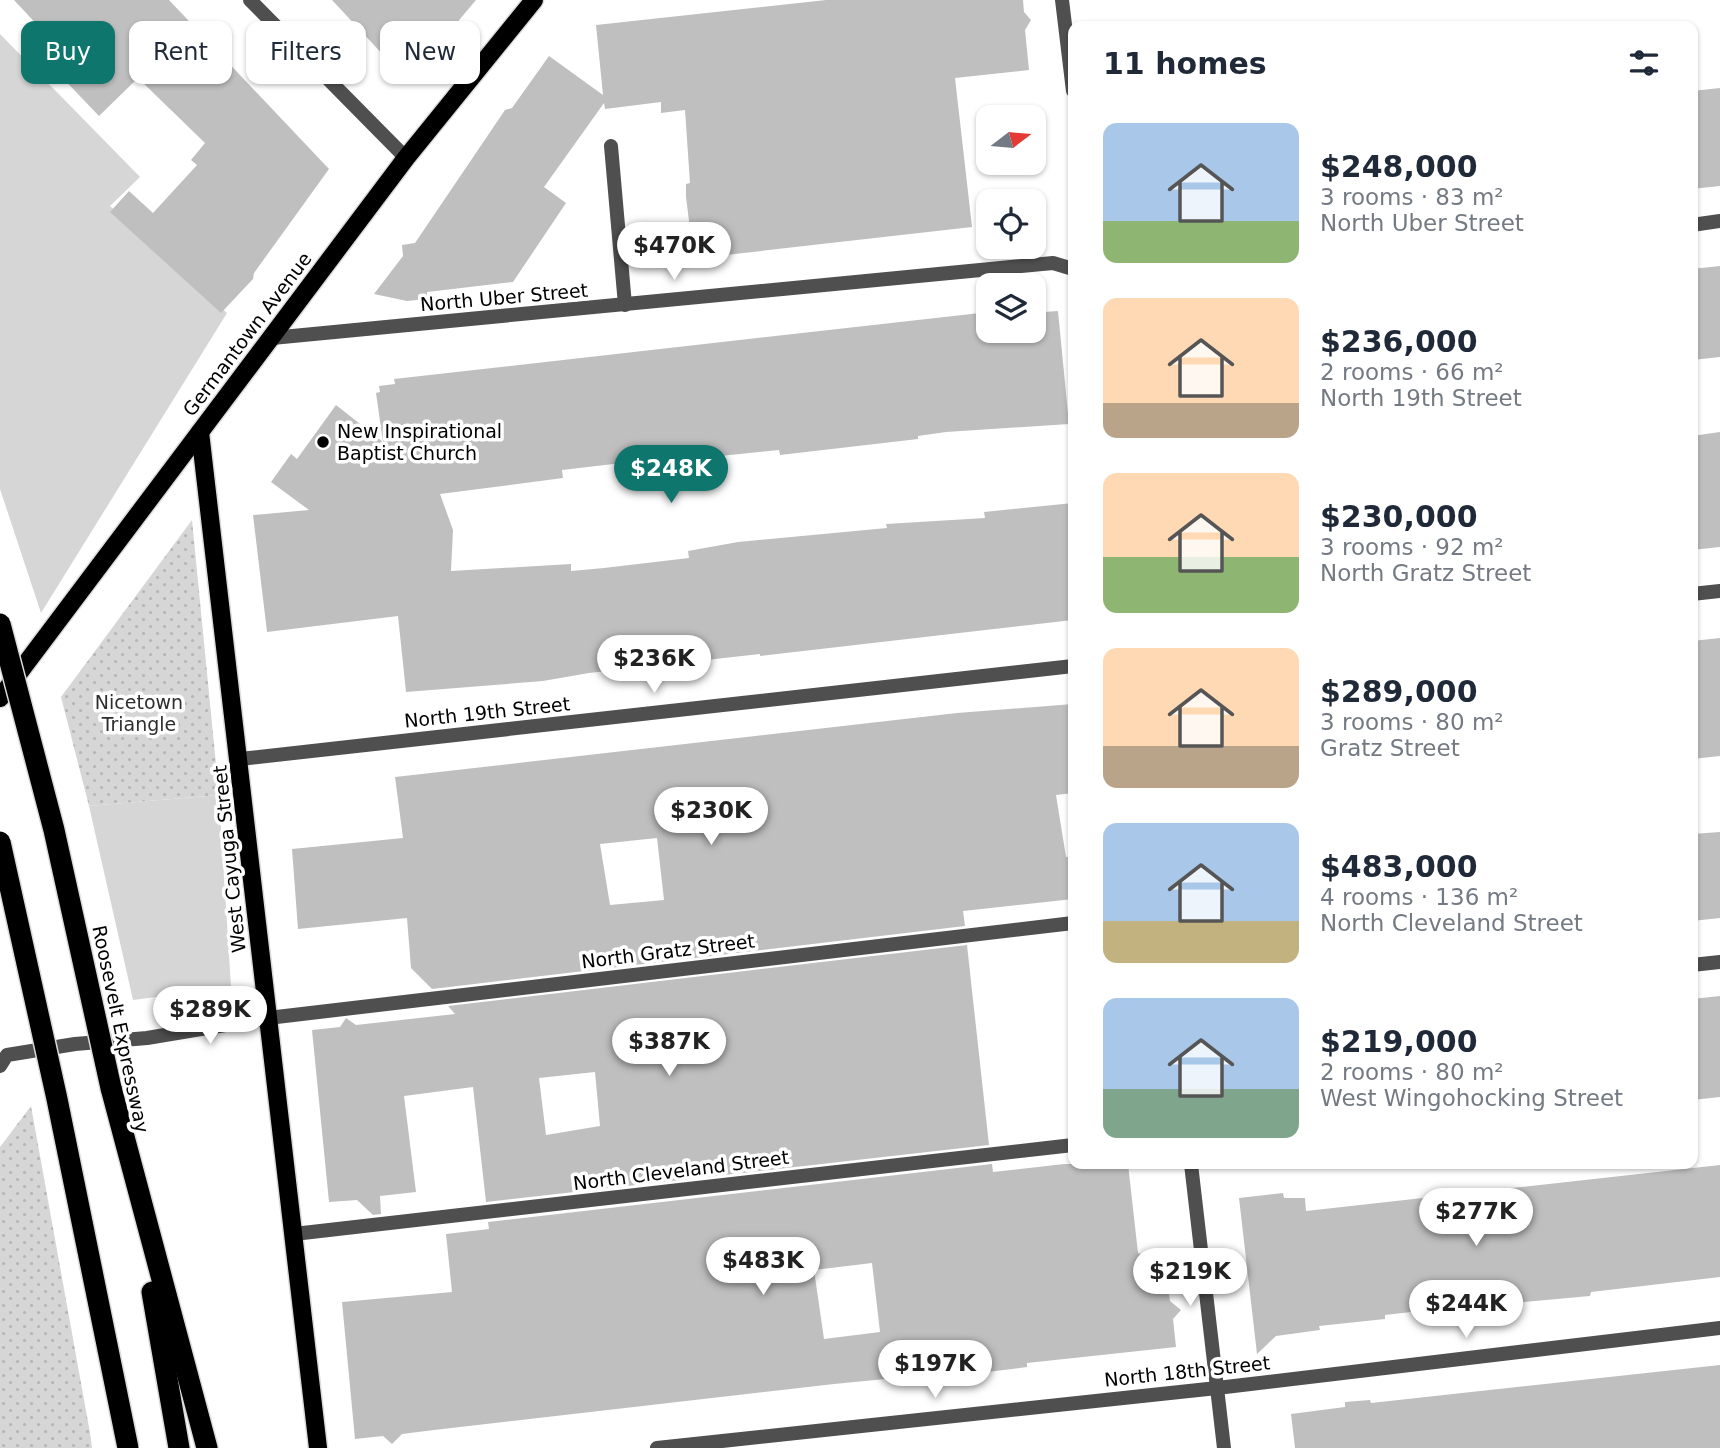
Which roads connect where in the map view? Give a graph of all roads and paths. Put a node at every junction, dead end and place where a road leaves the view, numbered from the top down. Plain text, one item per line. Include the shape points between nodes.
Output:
1 (250, 0) edge
2 (534, 0) edge
3 (1062, 0) edge
4 (1068, 50) edge
5 (611, 146) dead end
6 (405, 158) junction
7 (1720, 221) edge
8 (1698, 224) edge
9 (1068, 268) edge
10 (625, 305) junction
11 (272, 338) junction
12 (200, 432) junction
13 (1720, 591) edge
14 (1698, 593) edge
15 (0, 624) edge
16 (1068, 667) edge
17 (0, 698) edge
18 (240, 759) junction
19 (0, 842) edge
20 (1068, 924) edge
21 (1720, 962) edge
22 (1698, 964) edge
23 (268, 1018) junction
24 (0, 1066) edge
25 (111, 1087) junction
26 (1068, 1146) edge
27 (1193, 1169) edge
28 (294, 1234) junction
29 (1720, 1328) edge
30 (1217, 1388) junction
31 (770, 1441) edge
32 (128, 1448) edge
33 (179, 1448) edge
34 (207, 1448) edge
35 (318, 1448) edge
36 (657, 1448) edge
37 (1224, 1448) edge

1 - 6 street
2 - 6 main road, Germantown Avenue
3 - 4 street
5 - 10 street
6 - 11 main road, Germantown Avenue
7 - 8 street
9 - 10 street, North Uber Street via 1053,263
10 - 11 street, North Uber Street
11 - 12 main road, Germantown Avenue
12 - 17 main road, Germantown Avenue
12 - 18 main road, West Cayuga Street
13 - 14 street
15 - 25 highway, Roosevelt Expressway, bridge via 54,830
16 - 18 street, North 19th Street
18 - 23 main road, West Cayuga Street
19 - 32 highway, bridge
20 - 23 street, North Gratz Street
21 - 22 street
23 - 24 street, North Gratz Street via 7,1055
23 - 28 main road, West Cayuga Street
25 - 33 highway, Roosevelt Expressway
25 - 34 highway
26 - 28 street, North Cleveland Street
27 - 30 street
28 - 35 main road, West Cayuga Street
29 - 30 street, North 18th Street
30 - 31 street, North 18th Street
30 - 37 street
31 - 36 street, North 18th Street

